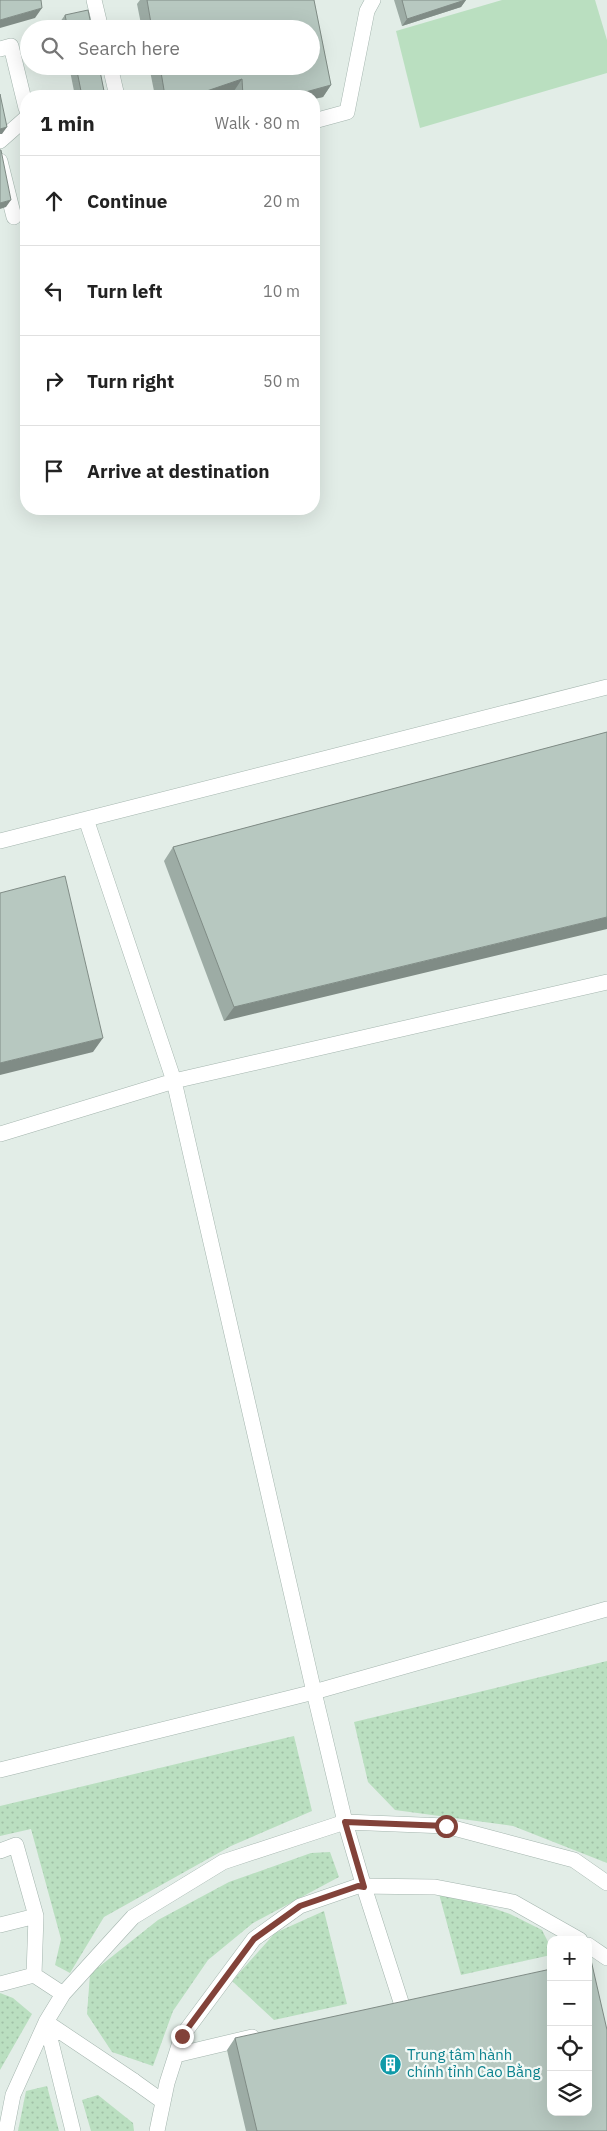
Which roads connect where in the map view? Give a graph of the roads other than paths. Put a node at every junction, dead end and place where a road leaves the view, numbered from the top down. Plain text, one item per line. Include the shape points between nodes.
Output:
1 (94, 0) edge
2 (368, 4) edge
3 (99, 20) edge
4 (0, 48) edge
5 (112, 75) edge
6 (22, 90) edge
7 (116, 90) edge
8 (320, 119) edge
9 (20, 123) edge
10 (0, 141) edge
11 (0, 162) edge
12 (14, 217) dead end
13 (607, 687) edge
14 (86, 819) junction
15 (0, 841) edge
16 (607, 982) edge
17 (174, 1081) junction
18 (0, 1134) edge
19 (607, 1609) edge
20 (314, 1692) junction
21 (0, 1770) edge
22 (345, 1822) junction
23 (0, 1851) edge
24 (607, 1883) edge
25 (364, 1887) junction
26 (36, 1916) junction
27 (0, 1924) edge
28 (573, 1936) edge
29 (592, 1948) edge
30 (607, 1959) edge
31 (592, 1962) edge
32 (34, 1975) junction
33 (0, 1984) edge
34 (63, 1994) junction
35 (420, 1998) edge
36 (401, 2002) junction
37 (382, 2007) edge
38 (46, 2022) junction
39 (270, 2033) edge
40 (176, 2055) junction
41 (162, 2101) junction
42 (6, 2131) edge
43 (73, 2131) edge
44 (157, 2131) edge

1 - 3 street
2 - 8 street via 347,112
4 - 6 street via 11,46
5 - 7 street
9 - 10 street
11 - 12 street
13 - 14 street
14 - 15 street
14 - 17 street
16 - 17 street
17 - 18 street
17 - 20 street
19 - 20 street
20 - 21 street
20 - 22 street
22 - 24 street via 446,1826 574,1860
22 - 25 street
22 - 34 street via 223,1862 133,1917
23 - 26 street via 16,1846
25 - 28 street via 435,1887 514,1902
25 - 36 street
25 - 40 street via 358,1886 300,1906 254,1939 182,2036
26 - 27 street
26 - 32 street
29 - 30 street
30 - 31 street
32 - 33 street
32 - 34 street
34 - 38 street
35 - 36 street
36 - 37 street
38 - 41 street
38 - 42 street via 13,2095
38 - 43 street
39 - 40 street
40 - 41 street
41 - 44 street

